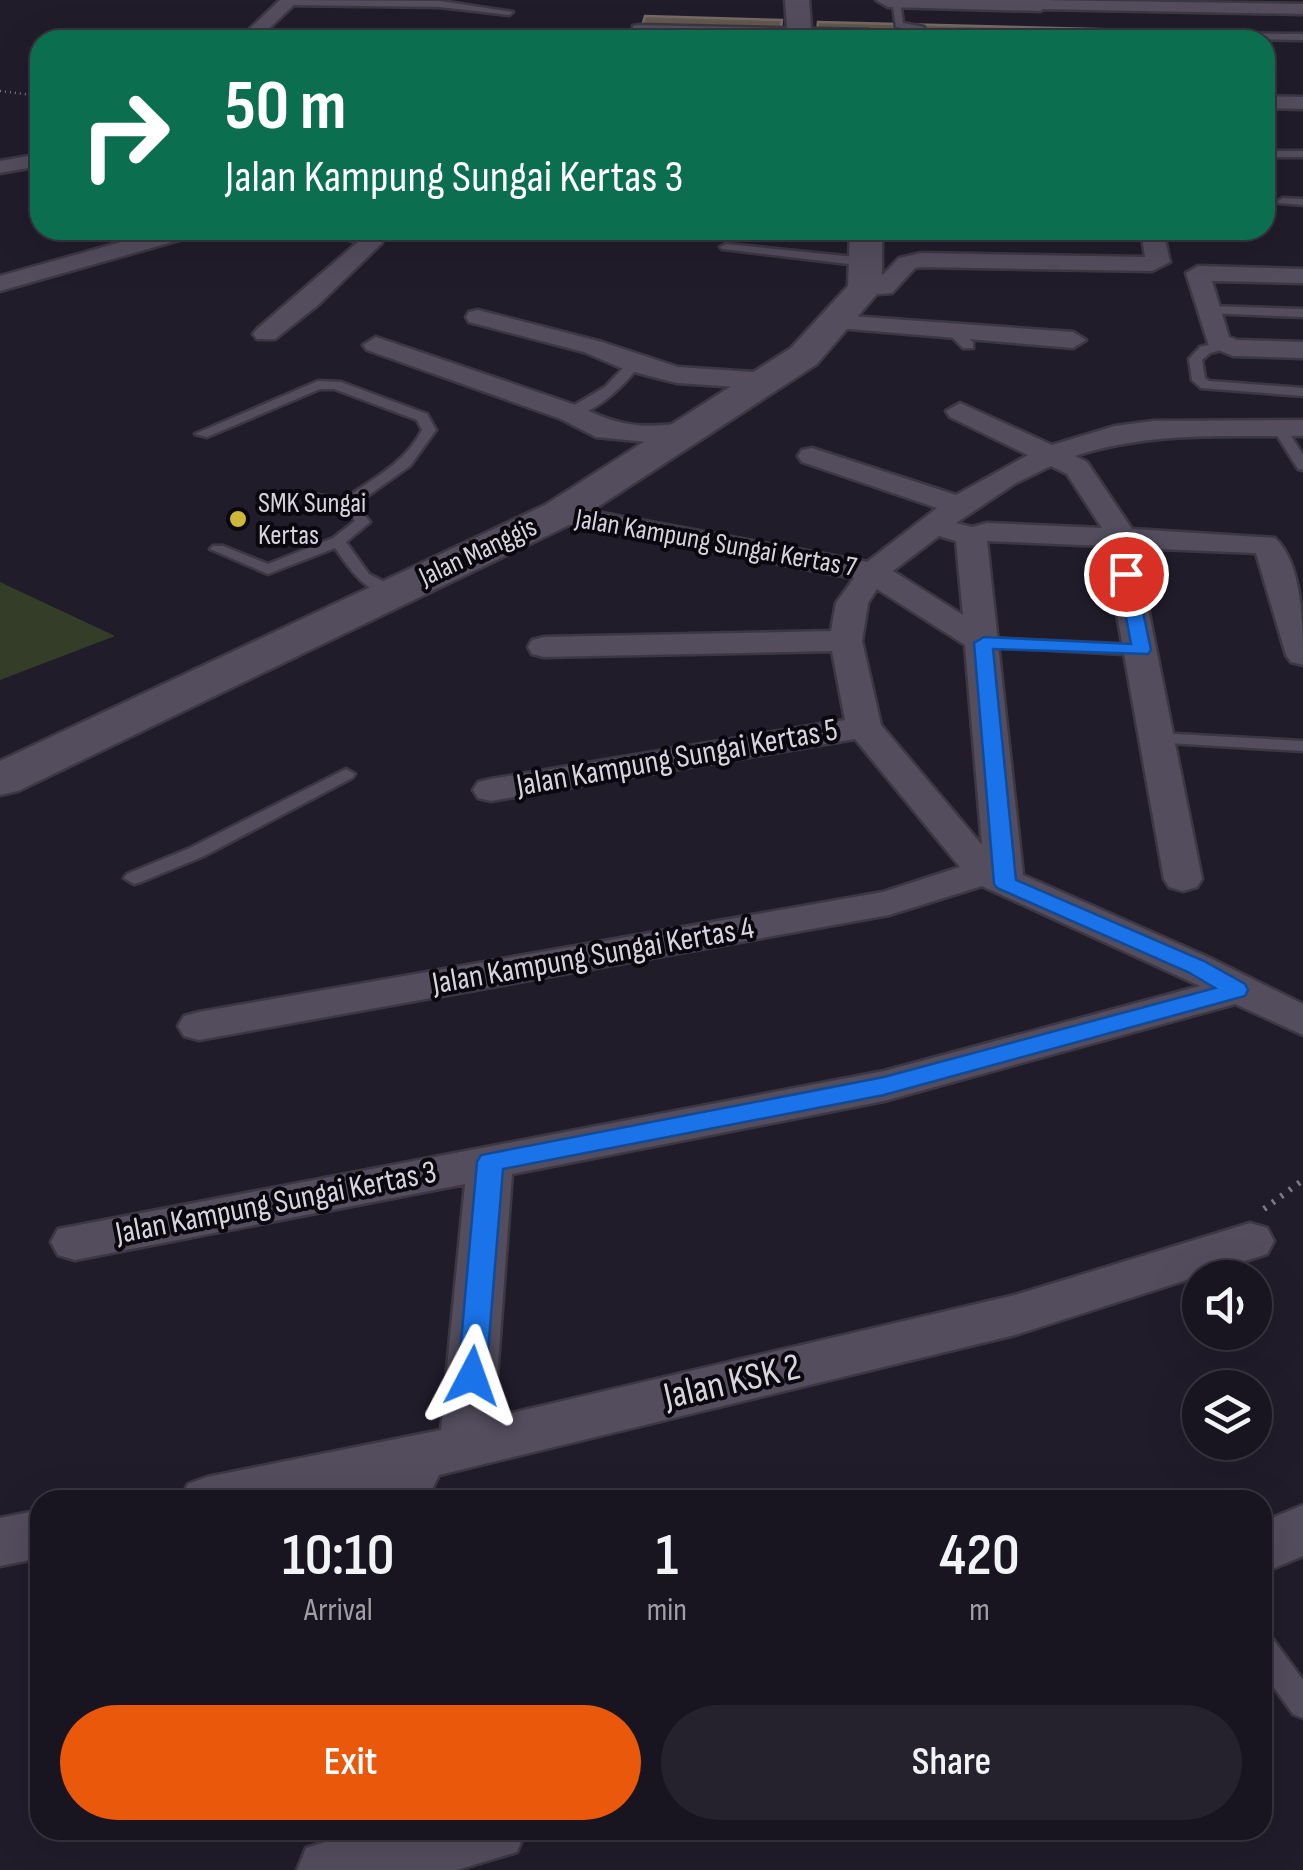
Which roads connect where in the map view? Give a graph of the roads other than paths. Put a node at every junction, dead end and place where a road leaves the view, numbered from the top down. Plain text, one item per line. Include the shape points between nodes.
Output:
1 (796, 0) edge
2 (888, 0) edge
3 (896, 0) edge
4 (912, 0) edge
5 (289, 1) edge
6 (1039, 2) edge
7 (1135, 3) edge
8 (1302, 9) edge
9 (509, 12) dead end
10 (258, 30) edge
11 (799, 30) edge
12 (923, 30) edge
13 (1275, 37) edge
14 (1303, 37) edge
15 (1275, 102) edge
16 (1303, 103) edge
17 (1275, 154) edge
18 (1303, 154) edge
19 (30, 162) edge
20 (0, 167) edge
21 (1283, 201) dead end
22 (1303, 202) edge
23 (154, 240) edge
24 (370, 240) edge
25 (1154, 240) edge
26 (726, 246) dead end
27 (865, 260) edge
28 (1303, 276) edge
29 (0, 284) edge
30 (1209, 310) junction
31 (1303, 313) edge
32 (478, 317) dead end
33 (834, 322) junction
34 (266, 334) dead end
35 (1073, 340) dead end
36 (376, 345) dead end
37 (1224, 345) junction
38 (1303, 350) edge
39 (635, 364) junction
40 (766, 380) junction
41 (1303, 392) edge
42 (960, 411) dead end
43 (572, 413) junction
44 (1292, 428) edge
45 (688, 430) junction
46 (202, 434) dead end
47 (1053, 454) junction
48 (812, 456) dead end
49 (1303, 466) edge
50 (311, 496) dead end
51 (346, 504) junction
52 (559, 514) junction
53 (965, 521) junction
54 (1119, 537) junction
55 (338, 540) junction
56 (218, 549) dead end
57 (874, 572) junction
58 (392, 592) junction
59 (846, 641) junction
60 (984, 643) junction
61 (544, 647) dead end
62 (1141, 650) junction
63 (1303, 655) edge
64 (864, 727) junction
65 (1157, 738) junction
66 (1303, 746) edge
67 (346, 774) dead end
68 (0, 780) edge
69 (491, 790) dead end
70 (134, 878) dead end
71 (994, 878) junction
72 (1182, 879) dead end
73 (1236, 990) junction
74 (1303, 1021) edge
75 (199, 1026) dead end
76 (490, 1162) junction
77 (75, 1242) dead end
78 (1250, 1242) road end
79 (429, 1468) edge
80 (277, 1490) edge
81 (1303, 1529) edge
82 (30, 1536) edge
83 (0, 1542) edge
84 (1272, 1544) edge
85 (1272, 1661) edge
86 (1303, 1704) edge
87 (435, 1840) edge
88 (339, 1856) edge

1 - 11 street
2 - 3 street
3 - 4 street
3 - 12 lane via 899,25
4 - 6 street
5 - 9 lane
5 - 10 street
6 - 7 street
7 - 8 street
13 - 14 lane
15 - 16 street
17 - 18 lane
19 - 20 street
21 - 22 lane
23 - 29 street
24 - 34 street
25 - 27 street via 1158,262 1152,264 921,260 907,264 883,288
26 - 27 lane
27 - 33 street, Jalan Manggis
28 - 30 street via 1198,273
30 - 31 lane
30 - 37 street
32 - 39 street
33 - 35 street via 961,339
33 - 40 street, Jalan Manggis via 804,356
36 - 43 street
37 - 38 street
37 - 41 lane via 1195,360 1206,385
39 - 40 street via 694,378
39 - 43 lane via 610,390
40 - 45 street, Jalan Manggis
42 - 47 street
43 - 45 street via 606,431 632,435
44 - 47 street via 1153,429
44 - 49 lane
45 - 52 street, Jalan Manggis
46 - 51 lane via 318,386 336,385 422,416 430,430 426,439 396,470
47 - 53 street via 1006,476
47 - 54 street via 1078,468
48 - 53 street
50 - 51 lane
51 - 55 lane via 364,522
52 - 57 street, Jalan Kampung Sungai Kertas 7
52 - 58 street, Jalan Manggis
53 - 54 street via 987,532
53 - 57 street via 931,526
53 - 60 street
54 - 62 street
54 - 63 street via 1264,544
55 - 56 lane via 268,569
55 - 58 lane via 364,577
57 - 59 street via 852,603
57 - 60 street
58 - 68 street, Jalan Manggis
59 - 61 street
59 - 64 street
60 - 62 lane
60 - 71 street
62 - 65 street
64 - 69 street, Jalan Kampung Sungai Kertas 5
64 - 71 street
65 - 66 lane
65 - 72 street
67 - 70 lane
71 - 73 street
71 - 75 street, Jalan Kampung Sungai Kertas 4 via 889,903
73 - 74 street
73 - 76 street, Jalan Kampung Sungai Kertas 3 via 884,1086
76 - 77 street, Jalan Kampung Sungai Kertas 3
76 - 79 street
78 - 79 street, Jalan KSK 2 via 1015,1315
79 - 80 street, Jalan KSK 2
81 - 84 street
82 - 83 street
85 - 86 lane
87 - 88 street

